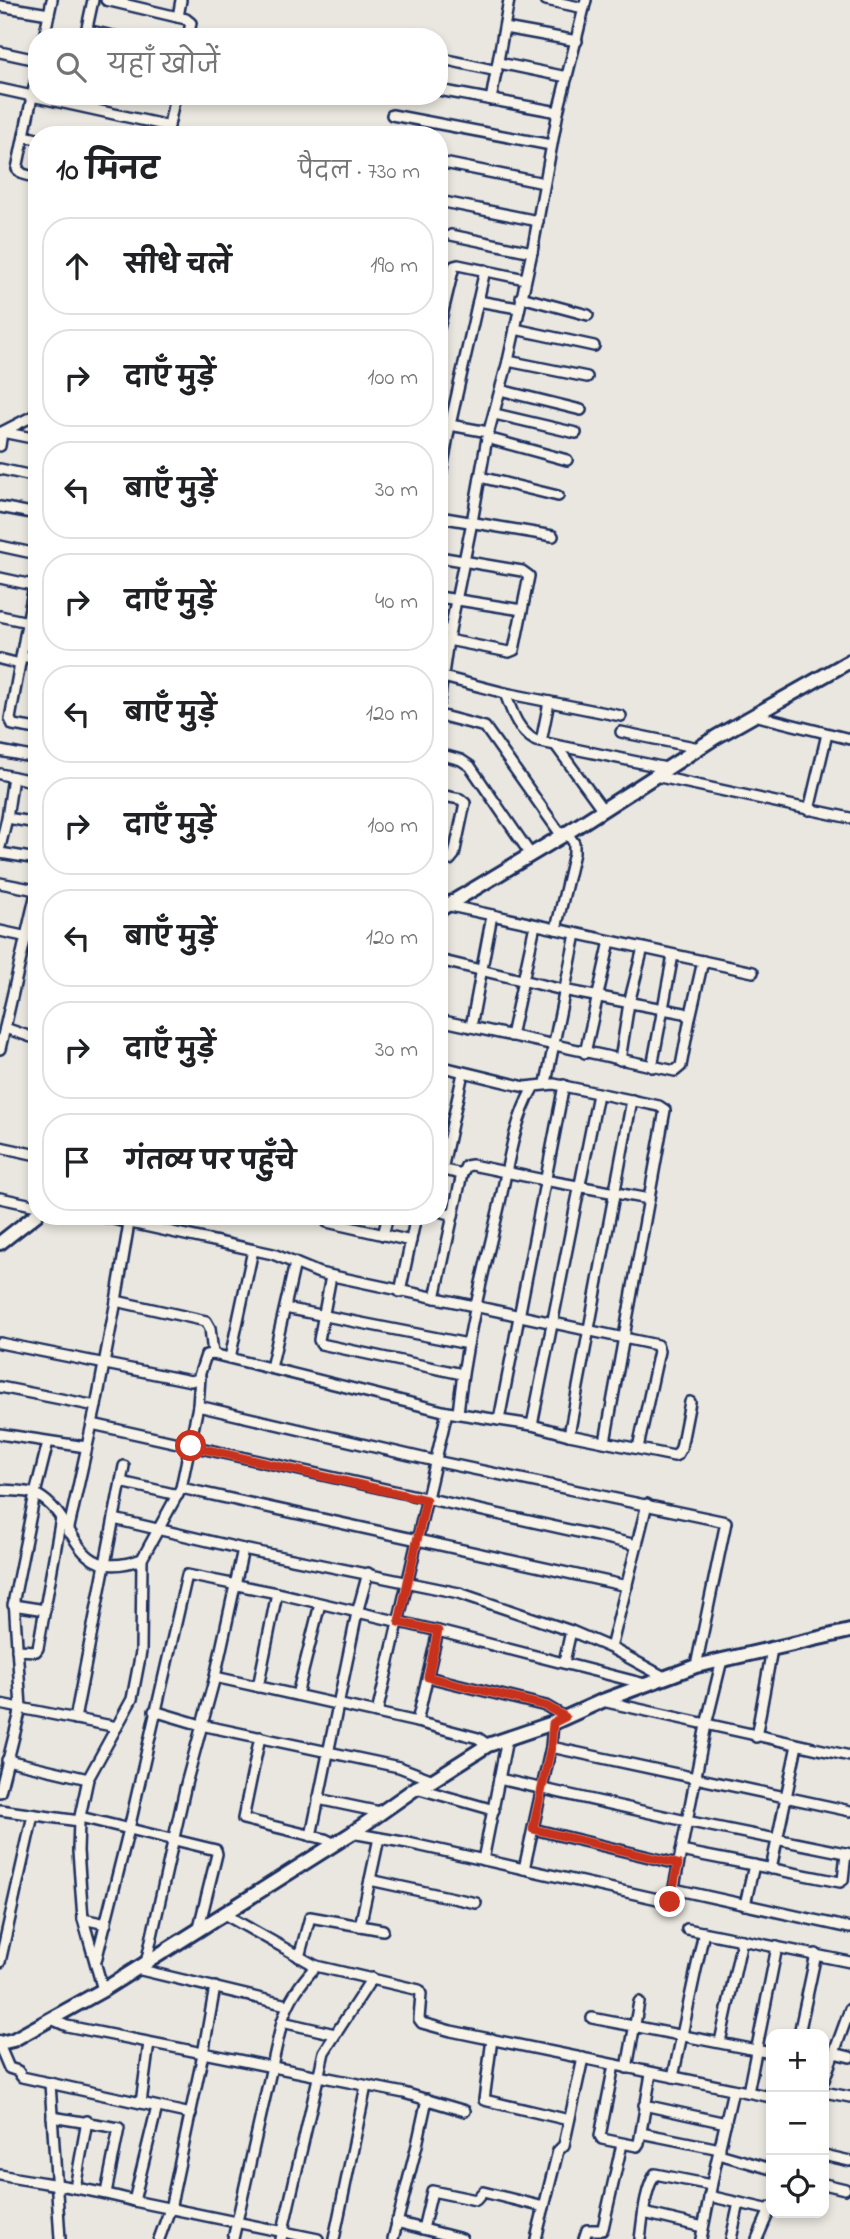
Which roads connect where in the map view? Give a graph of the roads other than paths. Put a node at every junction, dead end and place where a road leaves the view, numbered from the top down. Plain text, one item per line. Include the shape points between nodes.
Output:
1 (52, 0) edge
2 (93, 0) edge
3 (106, 0) edge
4 (181, 0) edge
5 (509, 0) edge
6 (547, 0) edge
7 (585, 4) edge
8 (0, 6) edge
9 (49, 14) junction
10 (178, 17) junction
11 (46, 28) edge
12 (86, 28) edge
13 (190, 28) edge
14 (505, 28) junction
15 (577, 41) junction
16 (0, 52) edge
17 (28, 58) edge
18 (448, 59) edge
19 (498, 67) junction
20 (567, 76) junction
21 (0, 89) edge
22 (448, 92) edge
23 (28, 95) edge
24 (491, 100) junction
25 (30, 105) edge
26 (67, 105) edge
27 (173, 105) edge
28 (558, 112) junction
29 (393, 115) dead end
30 (149, 126) edge
31 (169, 126) edge
32 (24, 136) junction
33 (28, 137) edge
34 (551, 145) junction
35 (448, 164) edge
36 (28, 175) edge
37 (544, 183) junction
38 (448, 203) edge
39 (538, 221) junction
40 (451, 235) dead end
41 (532, 252) junction
42 (485, 270) junction
43 (525, 279) junction
44 (448, 290) edge
45 (521, 297) junction
46 (478, 301) junction
47 (518, 308) junction
48 (587, 315) dead end
49 (515, 329) junction
50 (594, 346) dead end
51 (508, 361) junction
52 (587, 377) dead end
53 (500, 390) junction
54 (581, 410) dead end
55 (495, 414) junction
56 (28, 418) edge
57 (450, 425) junction
58 (1, 432) edge
59 (576, 433) dead end
60 (487, 435) junction
61 (448, 436) edge
62 (28, 437) edge
63 (0, 446) edge
64 (567, 460) dead end
65 (0, 469) edge
66 (28, 475) edge
67 (480, 477) junction
68 (558, 496) dead end
69 (0, 506) edge
70 (28, 512) edge
71 (448, 518) edge
72 (472, 522) junction
73 (553, 536) dead end
74 (0, 546) edge
75 (28, 552) edge
76 (448, 558) edge
77 (465, 561) junction
78 (0, 578) edge
79 (28, 584) edge
80 (448, 599) edge
81 (457, 601) junction
82 (522, 610) junction
83 (0, 615) edge
84 (28, 619) edge
85 (28, 631) edge
86 (449, 636) junction
87 (448, 643) edge
88 (0, 659) edge
89 (21, 660) junction
90 (28, 660) edge
91 (846, 666) edge
92 (448, 678) edge
93 (505, 693) junction
94 (0, 702) edge
95 (549, 702) junction
96 (12, 704) junction
97 (752, 715) junction
98 (621, 716) dead end
99 (448, 717) edge
100 (28, 727) edge
101 (621, 732) dead end
102 (827, 734) junction
103 (850, 739) edge
104 (541, 742) junction
105 (557, 747) junction
106 (698, 748) junction
107 (0, 751) edge
108 (28, 756) edge
109 (448, 756) edge
110 (661, 772) junction
111 (0, 774) edge
112 (13, 777) junction
113 (28, 780) edge
114 (448, 797) edge
115 (603, 810) junction
116 (809, 810) junction
117 (7, 818) junction
118 (850, 818) edge
119 (28, 822) edge
120 (564, 834) junction
121 (0, 847) edge
122 (0, 853) edge
123 (531, 855) junction
124 (28, 858) edge
125 (448, 860) edge
126 (0, 883) edge
127 (28, 890) edge
128 (448, 905) edge
129 (448, 909) edge
130 (492, 915) junction
131 (28, 925) edge
132 (536, 925) junction
133 (556, 929) junction
134 (0, 931) edge
135 (576, 934) junction
136 (25, 936) junction
137 (28, 937) edge
138 (610, 941) junction
139 (643, 948) junction
140 (673, 955) junction
141 (703, 961) junction
142 (448, 963) edge
143 (482, 971) junction
144 (753, 972) dead end
145 (523, 980) junction
146 (563, 990) junction
147 (598, 997) junction
148 (629, 1003) junction
149 (662, 1009) junction
150 (690, 1018) junction
151 (448, 1022) edge
152 (471, 1027) junction
153 (5, 1028) junction
154 (28, 1036) edge
155 (511, 1036) junction
156 (552, 1045) junction
157 (0, 1049) edge
158 (585, 1053) junction
159 (620, 1060) junction
160 (652, 1067) junction
161 (448, 1069) edge
162 (463, 1073) junction
163 (546, 1083) junction
164 (564, 1086) junction
165 (533, 1088) junction
166 (598, 1094) junction
167 (632, 1100) junction
168 (448, 1138) edge
169 (0, 1147) edge
170 (28, 1153) edge
171 (448, 1171) edge
172 (507, 1172) junction
173 (462, 1174) junction
174 (544, 1180) junction
175 (581, 1185) junction
176 (615, 1191) junction
177 (0, 1198) edge
178 (649, 1199) junction
179 (28, 1204) edge
180 (448, 1213) edge
181 (453, 1214) junction
182 (28, 1221) edge
183 (129, 1225) edge
184 (138, 1225) edge
185 (340, 1225) edge
186 (386, 1225) edge
187 (414, 1225) edge
188 (383, 1235) junction
189 (411, 1241) junction
190 (0, 1243) edge
191 (253, 1250) junction
192 (295, 1264) junction
193 (331, 1276) junction
194 (400, 1292) junction
195 (435, 1298) junction
196 (116, 1301) junction
197 (476, 1306) junction
198 (285, 1308) junction
199 (323, 1315) junction
200 (519, 1316) junction
201 (552, 1324) junction
202 (589, 1331) junction
203 (623, 1339) junction
204 (0, 1343) edge
205 (468, 1344) junction
206 (213, 1354) junction
207 (230, 1358) junction
208 (103, 1363) junction
209 (271, 1368) junction
210 (462, 1374) junction
211 (200, 1376) junction
212 (0, 1387) edge
213 (690, 1402) dead end
214 (96, 1406) junction
215 (198, 1406) junction
216 (447, 1412) junction
217 (458, 1413) junction
218 (499, 1420) junction
219 (92, 1424) junction
220 (532, 1425) junction
221 (0, 1434) edge
222 (569, 1435) junction
223 (605, 1441) junction
224 (48, 1442) junction
225 (191, 1446) junction
226 (86, 1447) junction
227 (638, 1448) junction
228 (435, 1461) junction
229 (124, 1466) dead end
230 (121, 1482) junction
231 (0, 1490) edge
232 (180, 1491) junction
233 (35, 1494) junction
234 (426, 1500) junction
235 (647, 1504) junction
236 (61, 1518) junction
237 (114, 1519) junction
238 (158, 1530) junction
239 (68, 1532) junction
240 (416, 1539) junction
241 (637, 1545) junction
242 (243, 1549) junction
243 (142, 1559) junction
244 (105, 1563) junction
245 (368, 1573) junction
246 (408, 1581) junction
247 (234, 1584) junction
248 (627, 1586) junction
249 (277, 1593) junction
250 (320, 1604) junction
251 (13, 1605) junction
252 (45, 1610) junction
253 (357, 1613) junction
254 (399, 1622) junction
255 (438, 1631) junction
256 (571, 1631) junction
257 (850, 1631) edge
258 (611, 1648) junction
259 (772, 1649) junction
260 (17, 1650) junction
261 (722, 1660) junction
262 (564, 1662) junction
263 (696, 1667) junction
264 (215, 1676) junction
265 (428, 1677) junction
266 (666, 1678) junction
267 (647, 1685) junction
268 (258, 1687) junction
269 (297, 1695) junction
270 (602, 1701) junction
271 (0, 1704) edge
272 (337, 1705) junction
273 (20, 1708) junction
274 (154, 1712) junction
275 (377, 1713) junction
276 (565, 1717) junction
277 (75, 1719) junction
278 (417, 1722) junction
279 (553, 1723) junction
280 (201, 1725) junction
281 (706, 1726) junction
282 (117, 1727) junction
283 (260, 1737) junction
284 (755, 1737) junction
285 (507, 1739) junction
286 (488, 1745) junction
287 (797, 1745) junction
288 (551, 1747) junction
289 (327, 1752) junction
290 (850, 1756) edge
291 (7, 1760) junction
292 (88, 1779) junction
293 (499, 1779) junction
294 (695, 1779) junction
295 (433, 1780) junction
296 (416, 1788) junction
297 (541, 1789) junction
298 (0, 1792) edge
299 (786, 1797) junction
300 (318, 1799) junction
301 (0, 1810) edge
302 (494, 1810) junction
303 (850, 1811) edge
304 (380, 1812) junction
305 (33, 1815) junction
306 (79, 1819) junction
307 (686, 1821) junction
308 (129, 1829) junction
309 (533, 1829) junction
310 (352, 1833) junction
311 (311, 1836) junction
312 (379, 1838) junction
313 (174, 1840) junction
314 (777, 1840) junction
315 (335, 1844) junction
316 (681, 1851) junction
317 (848, 1854) edge
318 (483, 1860) junction
319 (678, 1864) junction
320 (754, 1865) junction
321 (524, 1869) junction
322 (771, 1869) junction
323 (370, 1880) junction
324 (674, 1889) junction
325 (476, 1903) dead end
326 (744, 1905) junction
327 (224, 1914) junction
328 (83, 1919) junction
329 (106, 1924) junction
330 (360, 1926) junction
331 (850, 1928) edge
332 (687, 1929) dead end
333 (383, 1930) dead end
334 (198, 1931) junction
335 (704, 1933) junction
336 (741, 1940) junction
337 (777, 1947) junction
338 (816, 1954) junction
339 (299, 1957) junction
340 (0, 1962) edge
341 (850, 1962) edge
342 (96, 1963) junction
343 (142, 1966) junction
344 (316, 1966) junction
345 (372, 1978) junction
346 (215, 1987) junction
347 (103, 1990) junction
348 (639, 2002) dead end
349 (287, 2005) junction
350 (850, 2011) edge
351 (592, 2018) dead end
352 (51, 2019) junction
353 (282, 2022) junction
354 (636, 2026) junction
355 (800, 2029) edge
356 (335, 2034) junction
357 (682, 2035) junction
358 (492, 2039) junction
359 (720, 2042) junction
360 (149, 2043) junction
361 (0, 2045) edge
362 (756, 2050) junction
363 (766, 2052) edge
364 (834, 2053) junction
365 (204, 2054) junction
366 (850, 2057) edge
367 (583, 2058) junction
368 (829, 2060) edge
369 (614, 2065) junction
370 (272, 2068) junction
371 (627, 2068) junction
372 (651, 2074) junction
373 (317, 2077) junction
374 (674, 2077) junction
375 (50, 2082) junction
376 (366, 2086) junction
377 (733, 2090) junction
378 (748, 2092) junction
379 (829, 2093) edge
380 (766, 2096) edge
381 (850, 2097) edge
382 (427, 2099) junction
383 (141, 2103) junction
384 (644, 2105) junction
385 (158, 2107) junction
386 (465, 2111) dead end
387 (191, 2114) junction
388 (52, 2117) junction
389 (569, 2120) junction
390 (87, 2121) junction
391 (726, 2123) junction
392 (640, 2133) junction
393 (622, 2144) junction
394 (720, 2151) junction
395 (829, 2156) edge
396 (850, 2161) edge
397 (766, 2167) edge
398 (0, 2175) edge
399 (711, 2185) junction
400 (829, 2185) edge
401 (56, 2186) junction
402 (75, 2188) junction
403 (845, 2189) dead end
404 (106, 2193) junction
405 (709, 2196) junction
406 (134, 2202) junction
407 (739, 2203) junction
408 (544, 2207) junction
409 (170, 2208) junction
410 (766, 2208) edge
411 (644, 2213) junction
412 (766, 2218) edge
413 (236, 2221) junction
414 (396, 2222) junction
415 (703, 2227) junction
416 (424, 2230) junction
417 (282, 2235) edge
418 (449, 2238) edge
419 (60, 2239) edge
420 (159, 2239) edge
421 (233, 2239) edge
422 (318, 2239) edge
423 (334, 2239) edge
424 (393, 2239) edge
425 (462, 2239) edge
426 (536, 2239) edge
427 (584, 2239) edge
428 (640, 2239) edge
429 (701, 2239) edge
430 (731, 2239) edge
431 (757, 2239) edge

1 - 9 street
2 - 12 street
3 - 10 street
4 - 10 street
5 - 14 street
6 - 7 street
7 - 15 street
8 - 9 street
9 - 11 street
10 - 13 street via 191,23
14 - 15 street
14 - 19 street
15 - 20 street
16 - 17 street
18 - 19 street
19 - 20 street
19 - 24 street
20 - 28 street
21 - 23 street
22 - 24 street
24 - 28 street
25 - 32 street
26 - 30 street
27 - 31 street
28 - 34 street
29 - 34 street
32 - 33 street
32 - 36 street via 17,169
34 - 37 street
35 - 37 street
37 - 39 street
38 - 39 street
39 - 41 street
40 - 41 street
41 - 43 street
42 - 43 street
42 - 44 street via 454,265
42 - 46 street
43 - 45 street
45 - 47 street
45 - 48 street
46 - 47 street
46 - 57 street
47 - 49 street
49 - 50 street
49 - 51 street
51 - 52 street
51 - 53 street
53 - 54 street
53 - 55 street
55 - 59 street
55 - 60 street
56 - 58 street
57 - 60 street
57 - 61 street
58 - 62 street
58 - 63 street
60 - 64 street
60 - 67 street
65 - 66 street
67 - 68 street
67 - 72 street
69 - 70 street
71 - 72 street
72 - 73 street
72 - 77 street
74 - 75 street
76 - 77 street
77 - 81 street
77 - 82 street via 526,573
78 - 79 street
80 - 81 street
81 - 82 street
81 - 86 street
82 - 86 street via 512,652
83 - 84 street
85 - 89 street
86 - 87 street
88 - 89 street
89 - 90 street
89 - 96 street
91 - 97 street
92 - 93 street
93 - 95 street
93 - 104 street via 521,729
94 - 96 street
95 - 98 street
95 - 104 street
96 - 100 street via 10,722
97 - 102 street
97 - 106 street
99 - 120 street via 485,727
101 - 106 street
102 - 103 street
102 - 116 street
104 - 105 street
105 - 110 street
105 - 115 street
106 - 110 street
107 - 108 street
109 - 123 street via 470,766
110 - 115 street
110 - 116 street
111 - 112 street
112 - 113 street
112 - 117 street
114 - 125 street via 466,803 454,855
115 - 120 street
116 - 118 street
117 - 119 street
117 - 121 street
120 - 123 street
120 - 133 street via 574,843 574,853
122 - 124 street
123 - 128 street
126 - 127 street
129 - 130 street
130 - 132 street
130 - 143 street
131 - 136 street
132 - 133 street
132 - 145 street
133 - 135 street
134 - 136 street
135 - 138 street
135 - 146 street
136 - 137 street
136 - 153 street
138 - 139 street
138 - 147 street
139 - 140 street
139 - 148 street
140 - 141 street
140 - 149 street
141 - 144 street
141 - 150 street
142 - 143 street
143 - 145 street
143 - 152 street
145 - 146 street
145 - 155 street
146 - 147 street
146 - 156 street
147 - 148 street
147 - 158 street
148 - 149 street
148 - 159 street
149 - 150 street
149 - 160 street
150 - 160 street via 679,1069
151 - 152 street
152 - 155 street
153 - 154 street
153 - 157 street
155 - 156 street
156 - 158 street
156 - 163 street
158 - 159 street
159 - 160 street
161 - 162 street
162 - 165 street
162 - 168 street
163 - 164 street
163 - 165 street
164 - 166 street
164 - 174 street
165 - 172 street via 522,1110
166 - 167 street
166 - 175 street
167 - 176 street
167 - 178 street via 665,1110
169 - 170 street
171 - 173 street
172 - 173 street via 472,1165
172 - 174 street
172 - 197 street
173 - 181 street
174 - 175 street
174 - 200 street
175 - 176 street
175 - 201 street
176 - 178 street
176 - 202 street
177 - 179 street
178 - 203 street
180 - 181 street
181 - 195 street
182 - 190 street
183 - 196 street
184 - 191 street
185 - 188 street
186 - 188 street
187 - 189 street
188 - 189 street
189 - 194 street
191 - 192 street
191 - 207 street
192 - 193 street
192 - 198 street
193 - 194 street
193 - 199 street
194 - 195 street
195 - 197 street
196 - 206 street via 206,1321
196 - 208 street
197 - 200 street
197 - 205 street
198 - 199 street
198 - 209 street
199 - 205 street
199 - 210 street via 319,1340 324,1346
200 - 201 street
200 - 218 street
201 - 202 street
201 - 220 street
202 - 203 street
202 - 222 street
203 - 223 street
203 - 227 street via 659,1347
204 - 208 street
205 - 210 street
206 - 207 street
206 - 211 street via 204,1357
207 - 209 street
208 - 211 street via 191,1381
208 - 214 street
209 - 216 street
210 - 217 street
211 - 215 street
212 - 214 street
213 - 227 street via 677,1455
214 - 219 street
215 - 225 street
215 - 228 street
216 - 217 street
216 - 228 street
217 - 218 street
218 - 220 street
219 - 225 street
219 - 226 street
220 - 222 street
221 - 224 street
222 - 223 street
223 - 227 street
224 - 226 street
224 - 233 street
225 - 232 street
225 - 234 street
226 - 239 street
228 - 234 street
228 - 235 street
229 - 230 street
230 - 232 street
230 - 237 street
231 - 233 street
232 - 238 street
232 - 240 street
233 - 236 street
233 - 251 street
234 - 240 street
234 - 241 street
235 - 241 street
235 - 263 street via 726,1522
236 - 239 street
236 - 252 street
237 - 238 street
237 - 244 street
238 - 242 street
238 - 243 street
239 - 244 street via 85,1555
240 - 246 street
240 - 248 street
241 - 248 street
242 - 245 street
242 - 247 street
243 - 244 street
243 - 282 street via 141,1652 132,1699
244 - 277 street
245 - 246 street
245 - 253 street
246 - 254 street
246 - 256 street
247 - 249 street
247 - 264 street
247 - 274 street via 186,1576
248 - 258 street
249 - 250 street
249 - 268 street
250 - 253 street
250 - 269 street
251 - 252 street
251 - 260 street
252 - 260 street via 37,1650
253 - 254 street
253 - 272 street
254 - 255 street
254 - 275 street
255 - 262 street
255 - 265 street
256 - 258 street
256 - 262 street
257 - 259 street
258 - 266 street
259 - 261 street
259 - 284 street
260 - 273 street
261 - 263 street
261 - 281 street
262 - 267 street
263 - 266 street
264 - 268 street
264 - 280 street
265 - 276 street via 546,1706
265 - 278 street
266 - 267 street
267 - 270 street
268 - 269 street
269 - 272 street
270 - 276 street
270 - 281 street
271 - 273 street
272 - 275 street
272 - 289 street
273 - 277 street
273 - 291 street
274 - 280 street
274 - 308 street
275 - 278 street
276 - 279 street
277 - 282 street
278 - 286 street via 478,1738
279 - 285 street
279 - 288 street
280 - 283 street
280 - 313 street
281 - 284 street
281 - 294 street
282 - 292 street
283 - 289 street
283 - 311 street via 243,1819
284 - 287 street
285 - 286 street
285 - 293 street
286 - 295 street
287 - 290 street
287 - 299 street
288 - 294 street
288 - 297 street
289 - 295 street via 400,1767
289 - 300 street
291 - 292 street
291 - 298 street
292 - 306 street
293 - 297 street
293 - 302 street
294 - 299 street
294 - 307 street
295 - 296 street
296 - 302 street
296 - 304 street
297 - 307 street
297 - 309 street
299 - 303 street
299 - 314 street
300 - 304 street
300 - 311 street
301 - 305 street
302 - 318 street
304 - 310 street
305 - 306 street
305 - 340 street
306 - 308 street
306 - 328 street
307 - 314 street
307 - 316 street
308 - 313 street
308 - 329 street
309 - 319 street
309 - 321 street
310 - 312 street
310 - 315 street
311 - 315 street
312 - 318 street
312 - 323 street
313 - 334 street via 217,1852
313 - 343 street
314 - 317 street
314 - 322 street
315 - 327 street
316 - 319 street
316 - 320 street
317 - 322 street via 842,1881
318 - 321 street
319 - 324 street
320 - 322 street
320 - 326 street
321 - 324 street via 670,1902
323 - 325 street
323 - 330 street
324 - 326 street
326 - 331 street
327 - 334 street
327 - 339 street
328 - 329 street
328 - 342 street
329 - 342 street
330 - 333 street
330 - 339 street via 309,1917
332 - 335 street
334 - 343 street
335 - 336 street
335 - 357 street
336 - 337 street
336 - 359 street
337 - 338 street
337 - 362 street
338 - 341 street
338 - 355 street
339 - 344 street
342 - 347 street
343 - 346 street
343 - 347 street
344 - 345 street
344 - 349 street
345 - 356 street
345 - 358 street via 420,1991 422,2023
346 - 349 street
346 - 365 street
347 - 352 street
348 - 354 street
349 - 353 street
350 - 364 street
351 - 354 street
352 - 360 street
352 - 361 street
353 - 356 street
353 - 370 street
354 - 357 street
354 - 371 street
356 - 373 street
357 - 359 street
357 - 374 street
358 - 367 street
358 - 389 street via 483,2099
359 - 362 street
360 - 365 street
360 - 383 street
361 - 375 street via 9,2068 22,2077
362 - 363 street
362 - 378 street
364 - 366 street
364 - 368 street
365 - 370 street
365 - 387 street
367 - 369 street
367 - 389 street
369 - 371 street
369 - 393 street via 600,2136
370 - 373 street
370 - 413 street
371 - 372 street
372 - 374 street
372 - 384 street
373 - 376 street
373 - 417 street
374 - 377 street
375 - 383 street
375 - 388 street
376 - 382 street
376 - 423 street
377 - 378 street
377 - 391 street
378 - 380 street
379 - 381 street
382 - 386 street
382 - 414 street
383 - 385 street
384 - 391 street
384 - 392 street
385 - 387 street
385 - 406 street
387 - 409 street
388 - 390 street
388 - 401 street
389 - 408 street
390 - 402 street
390 - 404 street via 120,2129
391 - 394 street
392 - 393 street via 637,2146
392 - 394 street
393 - 427 street via 603,2228 587,2230
394 - 397 street
394 - 399 street
395 - 396 street
398 - 401 street
399 - 405 street
399 - 411 street via 655,2174
400 - 403 street
401 - 402 street
401 - 419 street
402 - 404 street
404 - 406 street
405 - 407 street
405 - 415 street
406 - 409 street
407 - 410 street
407 - 430 street
408 - 416 street via 483,2192 476,2200 433,2191
408 - 426 street
409 - 413 street
409 - 420 street
411 - 415 street
411 - 428 street
412 - 431 street
413 - 417 street
413 - 421 street
414 - 416 street
414 - 424 street
415 - 429 street
416 - 418 street
417 - 422 street
418 - 425 street

